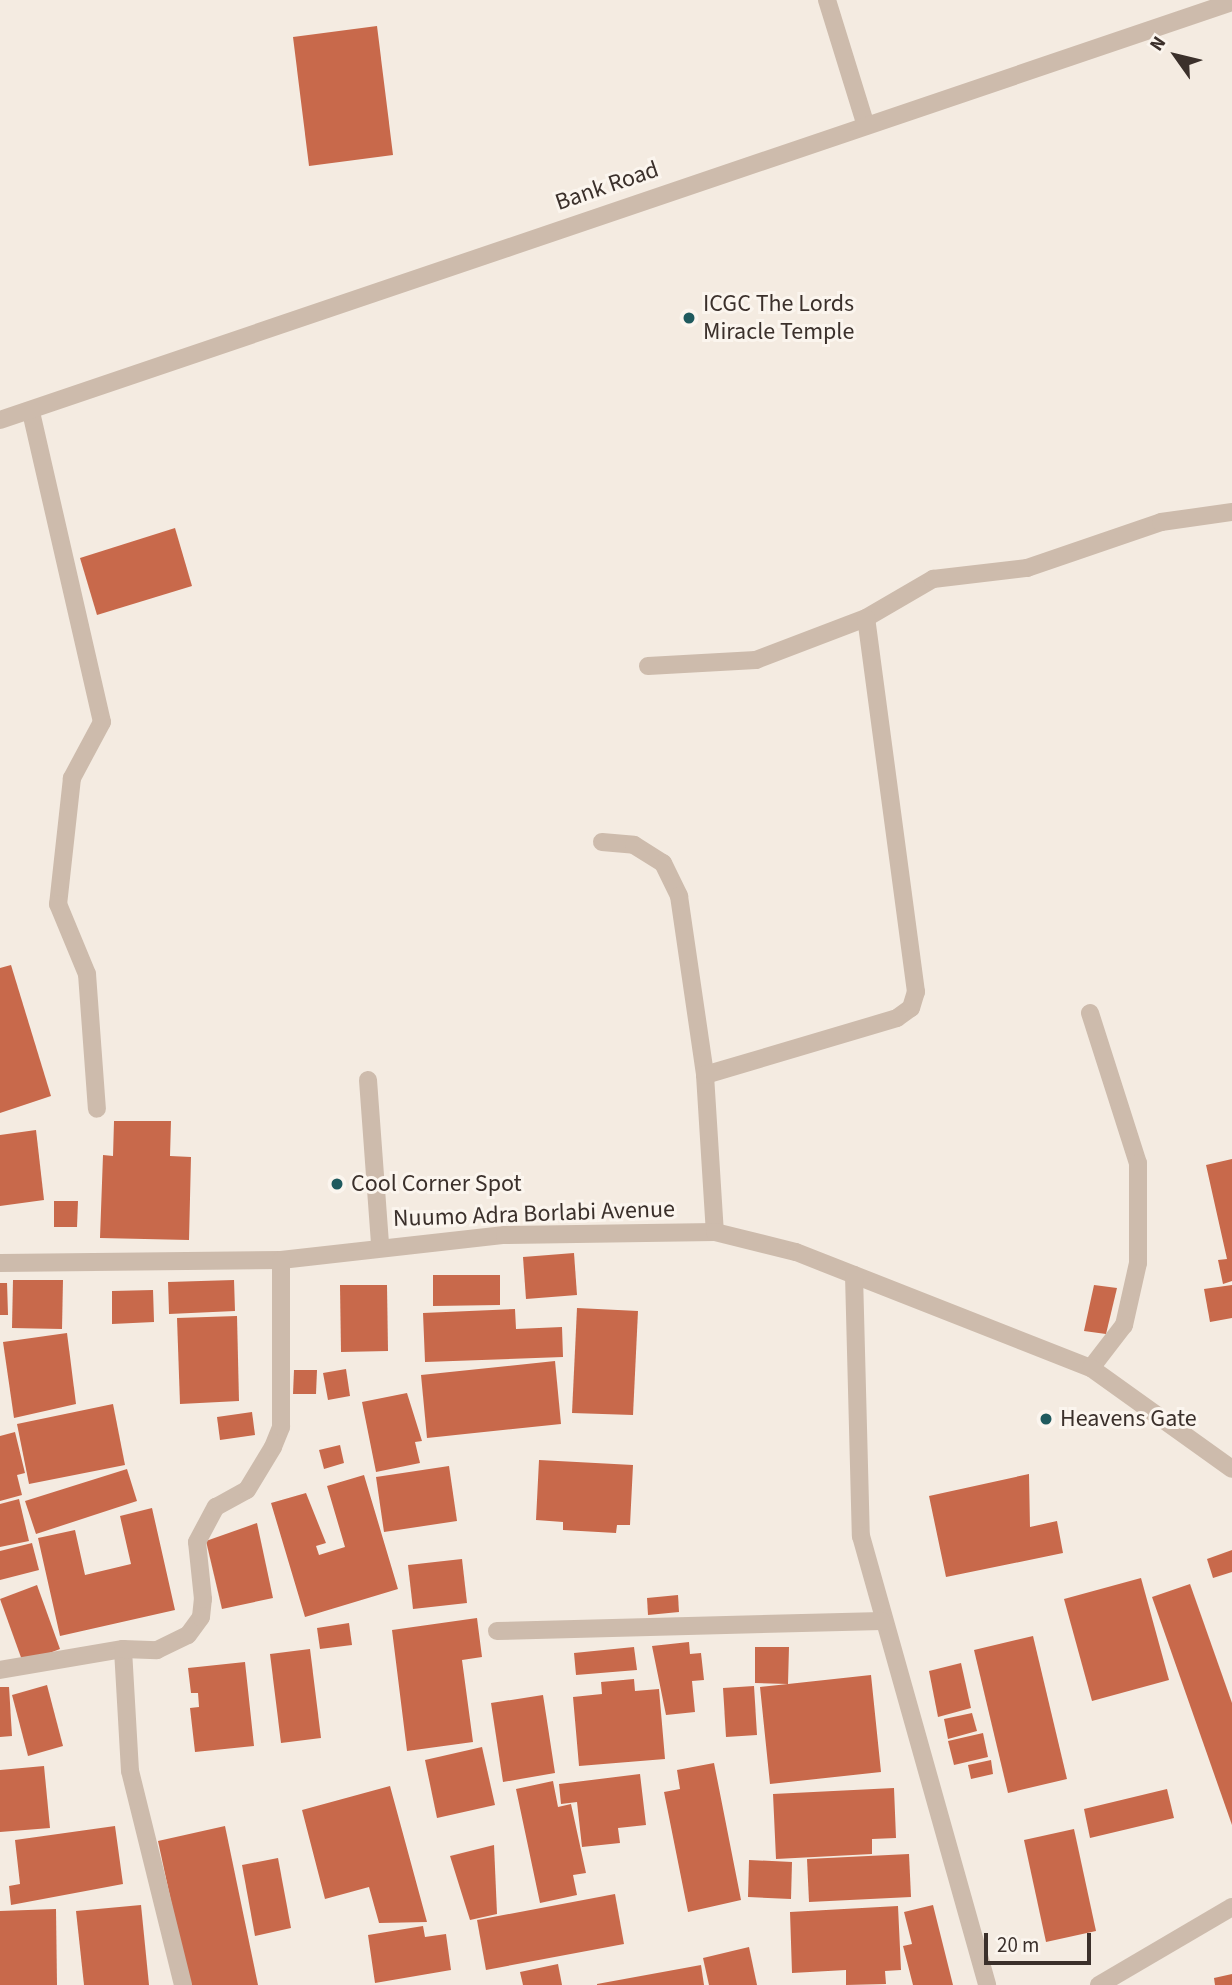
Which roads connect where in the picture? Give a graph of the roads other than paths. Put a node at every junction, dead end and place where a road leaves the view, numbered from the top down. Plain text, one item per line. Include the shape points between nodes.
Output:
1 (827, 0) edge
2 (1232, 2) edge
3 (864, 123) junction
4 (31, 412) junction
5 (0, 421) edge
6 (1232, 512) edge
7 (866, 618) junction
8 (648, 666) dead end
9 (602, 842) dead end
10 (1090, 1013) dead end
11 (705, 1076) junction
12 (368, 1080) dead end
13 (97, 1109) dead end
14 (715, 1232) junction
15 (380, 1245) junction
16 (281, 1260) junction
17 (0, 1263) edge
18 (854, 1275) junction
19 (1091, 1368) junction
20 (1232, 1469) edge
21 (882, 1621) junction
22 (497, 1631) dead end
23 (123, 1649) junction
24 (0, 1670) edge
25 (1232, 1906) edge
26 (183, 1985) edge
27 (987, 1985) edge
28 (1098, 1985) edge

1 - 3 street
2 - 3 street, Bank Road
3 - 4 street, Bank Road
4 - 5 street, Bank Road
4 - 13 street via 102,722 72,778 58,904 87,974
6 - 7 street via 1161,522 1027,568 933,579
7 - 8 street via 756,660
7 - 11 street via 916,992 911,1008 897,1018
9 - 11 street via 634,845 663,863 679,896
10 - 19 street via 1138,1163 1138,1263 1124,1325
11 - 14 street
12 - 15 street
14 - 15 street, Nuumo Adra Borlabi Avenue via 505,1235
14 - 18 street, Nuumo Adra Borlabi Avenue
15 - 16 street, Nuumo Adra Borlabi Avenue
16 - 17 street, Nuumo Adra Borlabi Avenue
16 - 23 street via 281,1427 273,1447 247,1490 216,1507 197,1542 203,1600 201,1617 188,1635 157,1650
18 - 19 street, Nuumo Adra Borlabi Avenue
18 - 21 street via 861,1536
19 - 20 street, Nuumo Adra Borlabi Avenue
21 - 22 street
21 - 27 street
23 - 24 street
23 - 26 street via 130,1771
25 - 28 street

